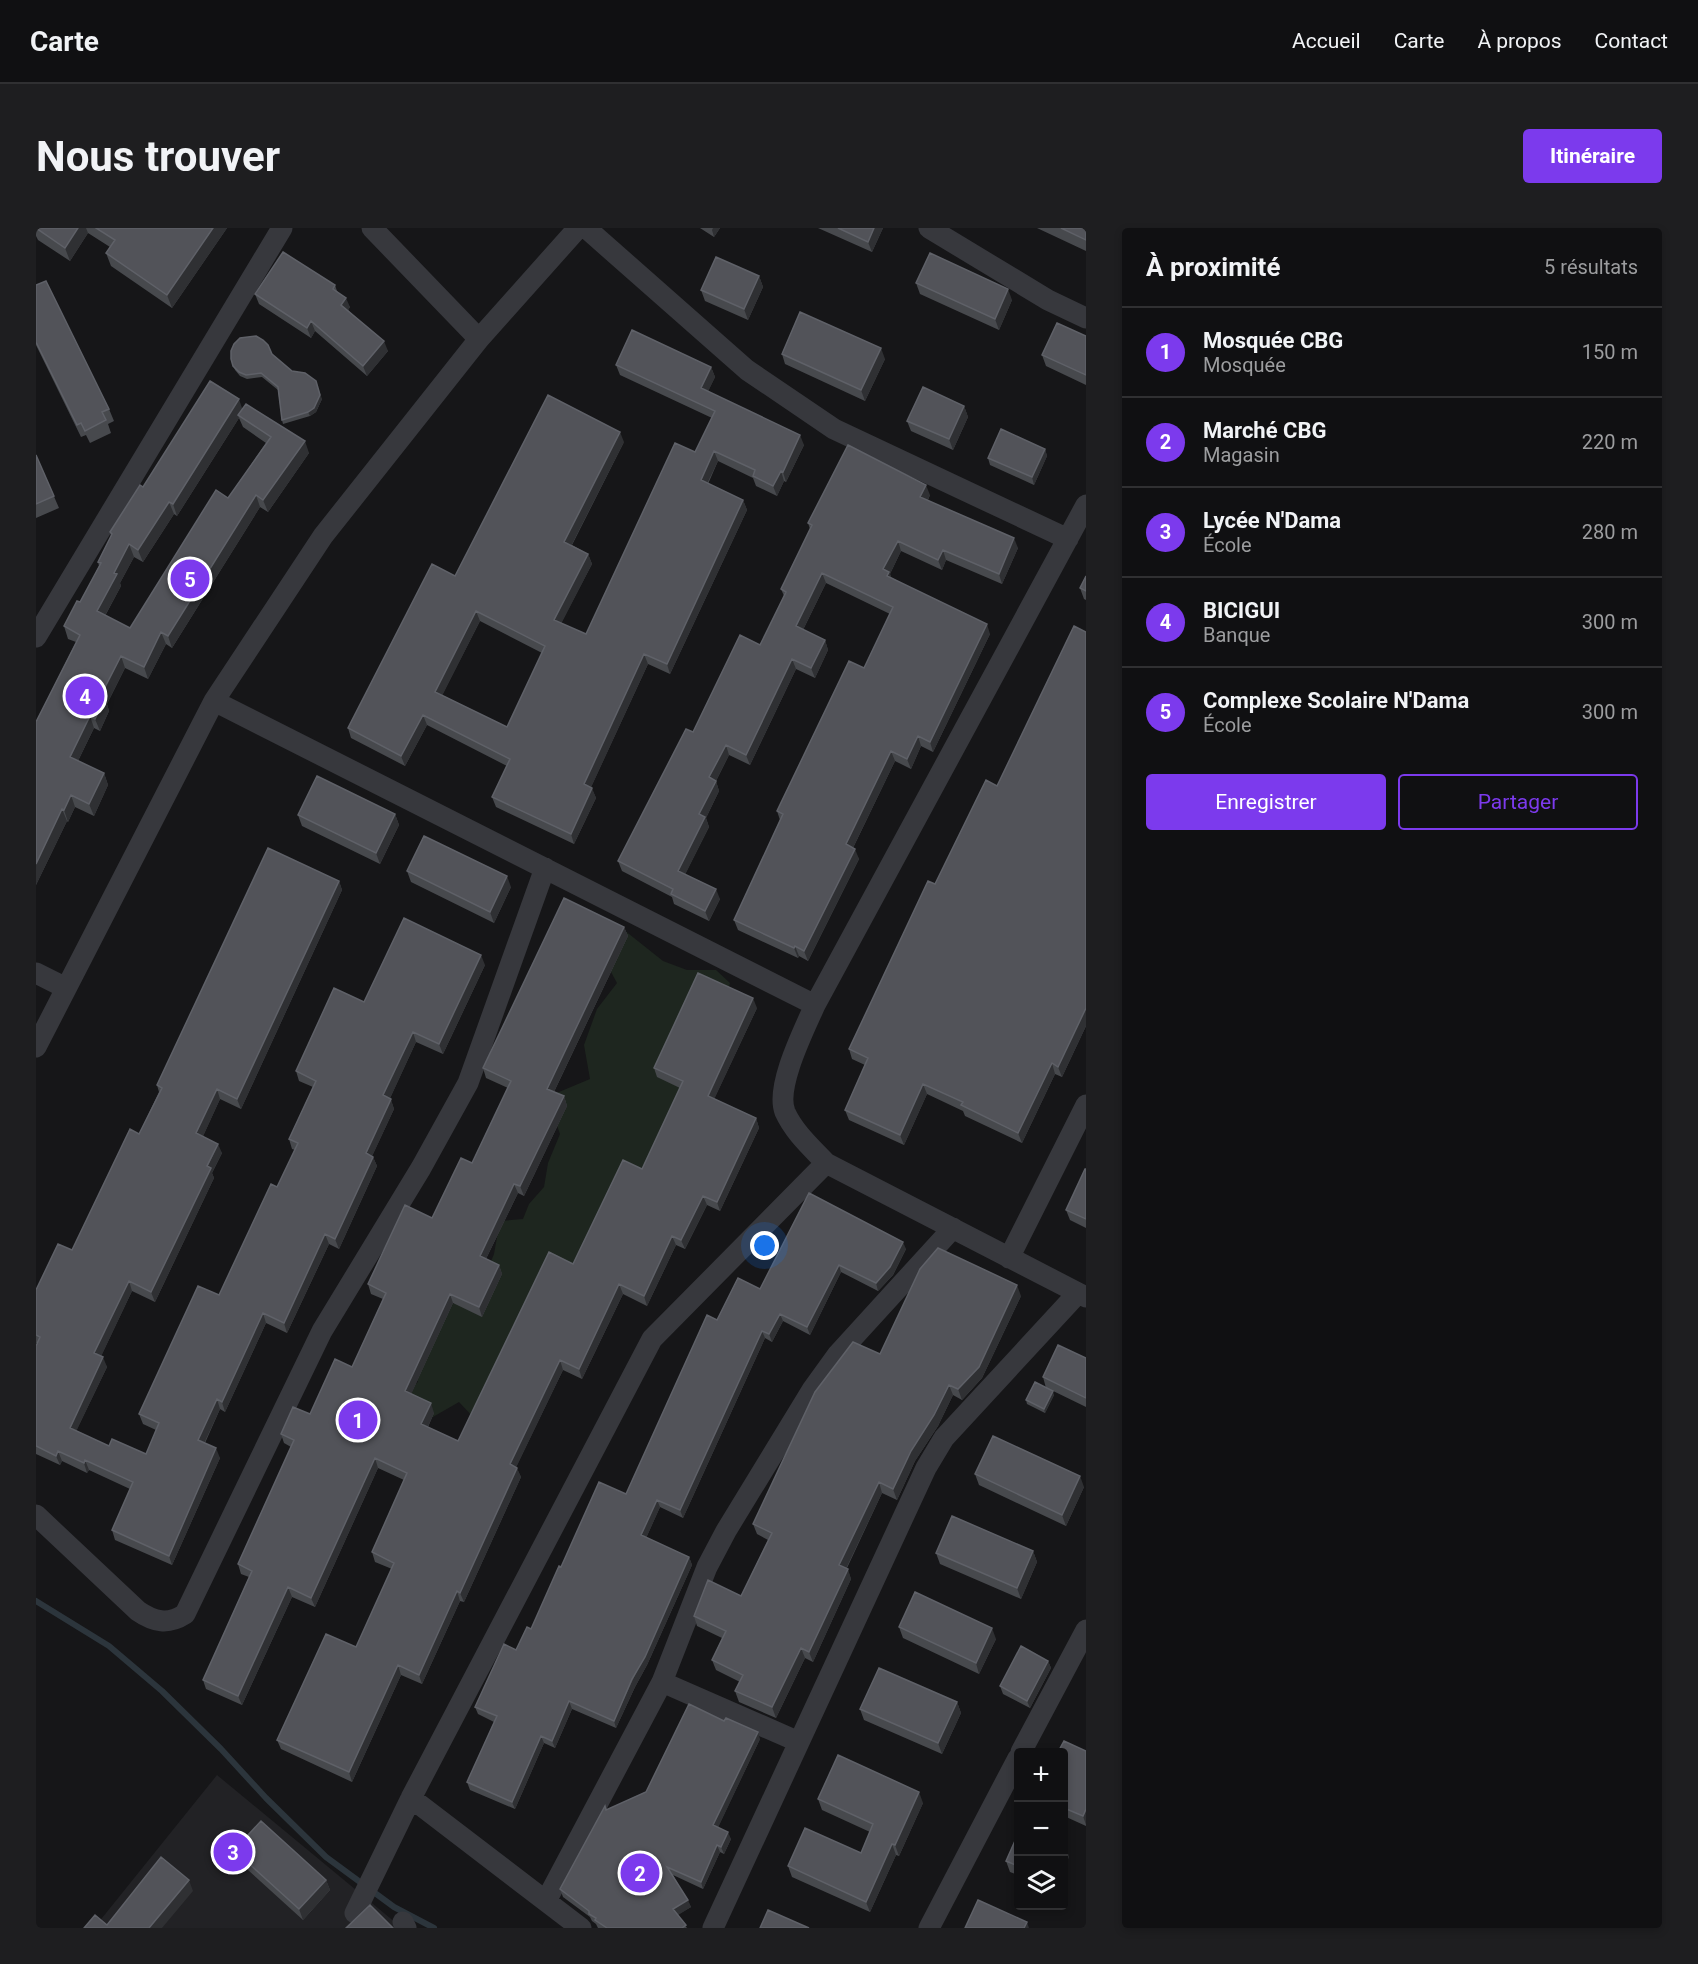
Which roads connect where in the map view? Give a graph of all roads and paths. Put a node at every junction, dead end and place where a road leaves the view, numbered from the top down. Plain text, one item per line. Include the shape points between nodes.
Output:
1 (282, 228) edge
2 (372, 228) edge
3 (578, 228) edge
4 (586, 228) edge
5 (929, 228) edge
6 (1086, 318) edge
7 (479, 339) junction
8 (1086, 506) edge
9 (1068, 539) junction
10 (36, 637) edge
11 (214, 701) junction
12 (545, 868) junction
13 (36, 973) edge
14 (66, 988) junction
15 (814, 1005) junction
16 (36, 1047) edge
17 (1086, 1105) edge
18 (826, 1163) junction
19 (953, 1228) junction
20 (1009, 1258) junction
21 (1082, 1295) edge
22 (36, 1515) edge
23 (1086, 1630) edge
24 (662, 1682) junction
25 (799, 1742) junction
26 (1023, 1748) edge
27 (1014, 1766) edge
28 (407, 1806) junction
29 (546, 1901) junction
30 (355, 1913) dead end
31 (581, 1928) edge
32 (712, 1928) edge
33 (929, 1928) edge

1 - 10 street
2 - 7 street
3 - 7 street
4 - 9 street via 747,370 834,429
5 - 6 street via 1048,300
7 - 11 street via 323,536
8 - 9 street
9 - 15 street
11 - 12 street
11 - 14 street
12 - 15 street
12 - 22 street via 468,1083 322,1331 185,1614 162,1622 149,1619
13 - 14 street
14 - 16 street
15 - 18 street via 785,1077 784,1110 800,1136
17 - 20 street
18 - 19 street
18 - 28 street via 652,1339
19 - 20 street
19 - 24 street via 838,1354 812,1389 707,1567
20 - 21 street
21 - 25 street via 944,1438 926,1468
23 - 26 street
24 - 25 street
24 - 29 street
25 - 32 street
27 - 33 street
28 - 29 street
28 - 30 street
29 - 31 street

